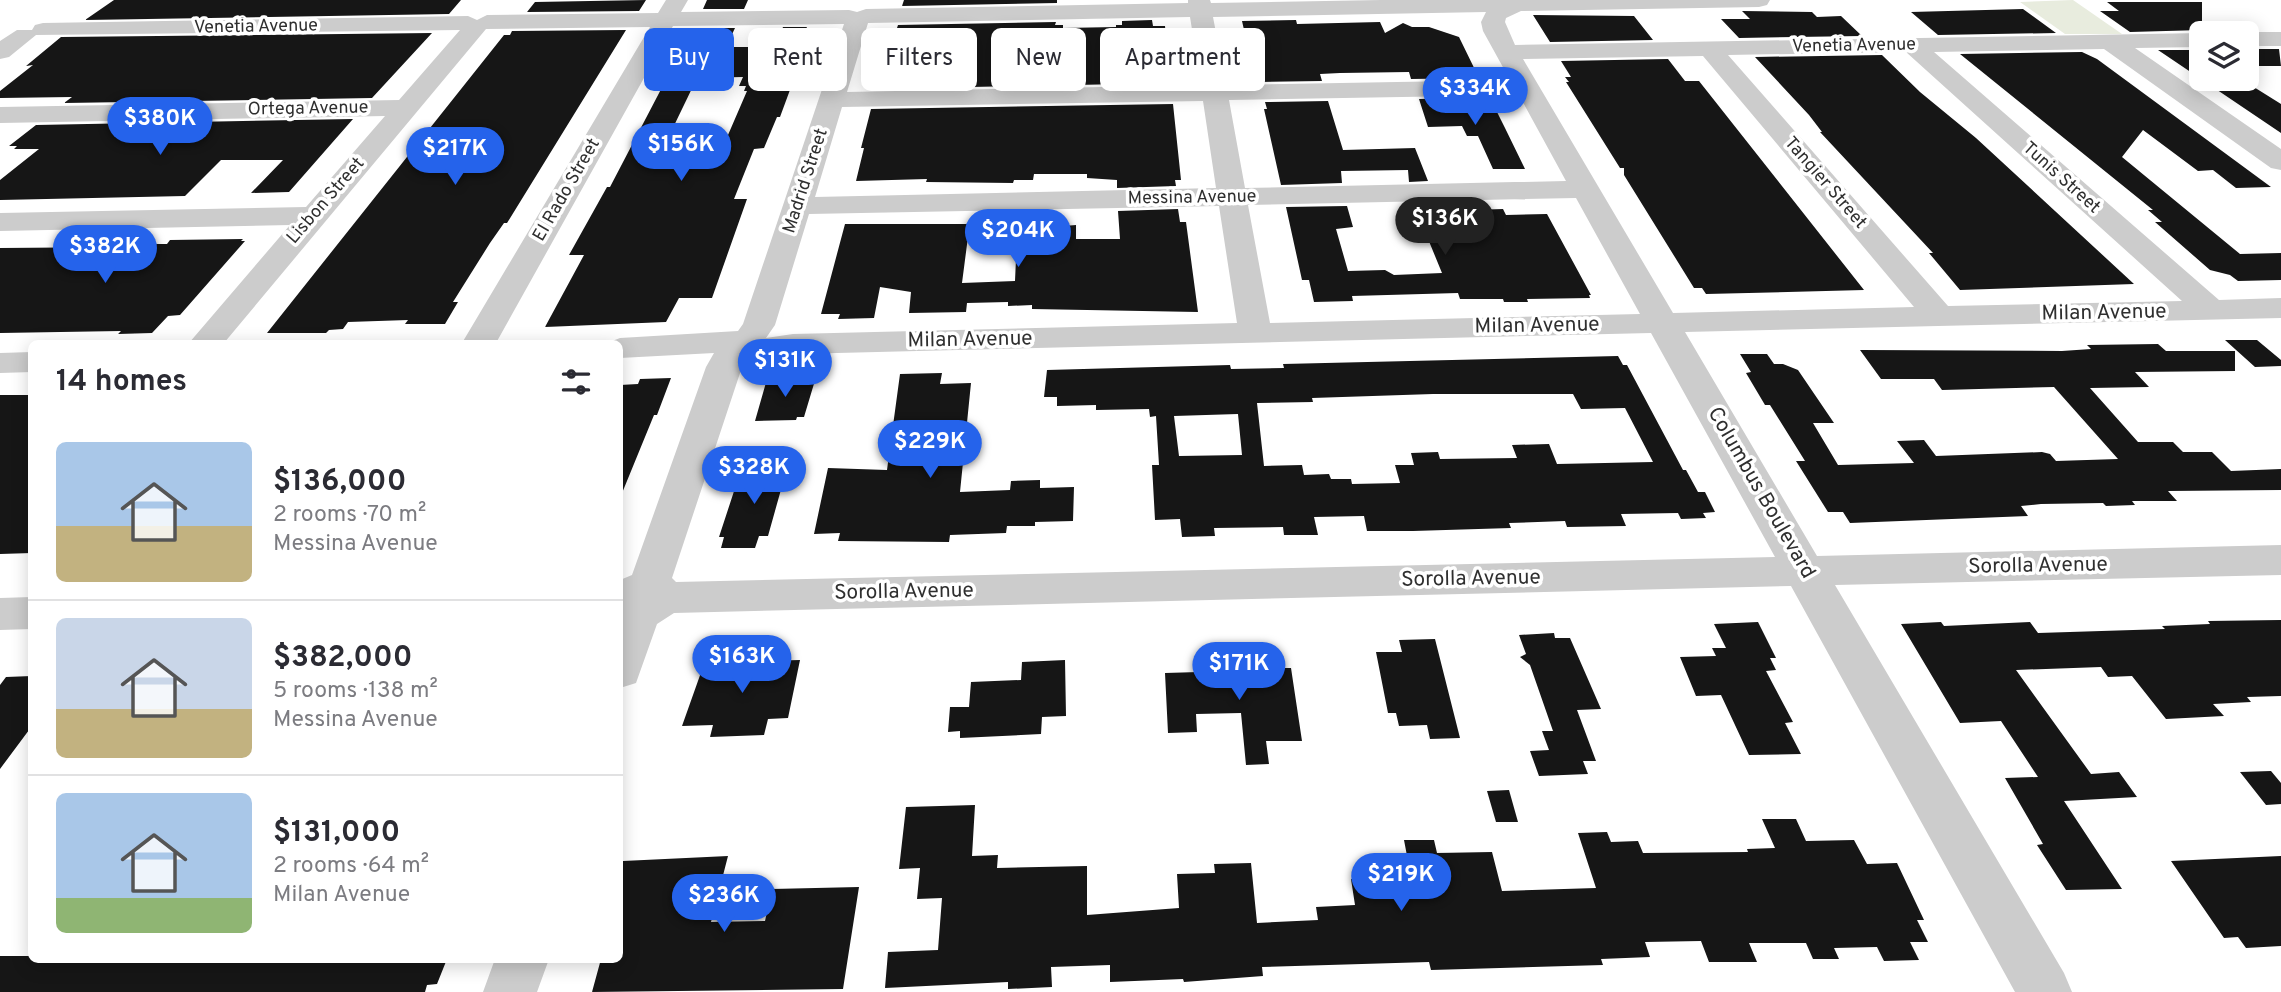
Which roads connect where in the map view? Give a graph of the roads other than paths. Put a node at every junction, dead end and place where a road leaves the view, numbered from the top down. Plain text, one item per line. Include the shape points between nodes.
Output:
1 (498, 0) edge
2 (1756, 0) edge
3 (1557, 2) edge
4 (1200, 6) edge
5 (66, 7) dead end
6 (1430, 7) junction
7 (672, 10) edge
8 (858, 13) edge
9 (478, 23) junction
10 (1507, 29) junction
11 (26, 30) edge
12 (2259, 39) edge
13 (2281, 39) edge
14 (2189, 40) edge
15 (2110, 42) junction
16 (1912, 45) junction
17 (1710, 49) junction
18 (0, 52) edge
19 (1527, 87) junction
20 (1216, 92) junction
21 (832, 100) junction
22 (407, 107) junction
23 (0, 115) edge
24 (2281, 162) edge
25 (1587, 189) junction
26 (1234, 197) junction
27 (797, 206) junction
28 (313, 216) junction
29 (0, 222) edge
30 (2281, 308) edge
31 (2211, 310) junction
32 (1940, 317) junction
33 (1662, 323) junction
34 (1255, 333) junction
35 (209, 340) edge
36 (481, 340) edge
37 (741, 345) junction
38 (623, 348) edge
39 (28, 362) edge
40 (0, 363) edge
41 (2281, 560) edge
42 (1806, 571) junction
43 (638, 599) edge
44 (28, 613) edge
45 (0, 614) edge
46 (623, 659) edge
47 (521, 963) edge
48 (510, 992) edge
49 (2045, 992) edge

1 - 9 street, Lisbon Street
2 - 3 street
3 - 10 street
4 - 6 street, Venetia Avenue
4 - 8 street, Venetia Avenue
4 - 20 street
5 - 11 street
6 - 10 street
6 - 10 street, Venetia Avenue
7 - 8 street, Venetia Avenue
7 - 9 street, Venetia Avenue
7 - 36 street, El Rado Street
8 - 21 street, Madrid Street
9 - 11 street, Venetia Avenue
9 - 22 street, Lisbon Street
10 - 17 street, Venetia Avenue
10 - 19 street, Columbus Boulevard
11 - 18 street
12 - 13 street
14 - 15 street, Venetia Avenue
15 - 16 street, Venetia Avenue
15 - 24 street
16 - 17 street, Venetia Avenue
16 - 31 street, Tunis Street
17 - 32 street, Tangier Street
19 - 20 street
19 - 25 street, Columbus Boulevard
20 - 21 street
20 - 26 street
21 - 27 street, Madrid Street
22 - 23 street, Ortega Avenue
22 - 28 street, Lisbon Street
25 - 26 street, Messina Avenue
25 - 33 street, Columbus Boulevard
26 - 27 street, Messina Avenue
26 - 34 street
27 - 37 street, Madrid Street via 759,325
28 - 29 street
28 - 35 street, Lisbon Street
30 - 31 street, Milan Avenue
31 - 32 street, Milan Avenue
32 - 33 street, Milan Avenue
33 - 34 street, Milan Avenue
33 - 42 street, Columbus Boulevard
34 - 37 street, Milan Avenue via 793,344 782,348
37 - 38 street, Milan Avenue via 700,351 689,346
37 - 43 street, Madrid Street via 723,367
39 - 40 street
41 - 42 street, Sorolla Avenue
42 - 43 street, Sorolla Avenue
42 - 49 street, Columbus Boulevard
43 - 46 street, Madrid Street
44 - 45 street
47 - 48 street

